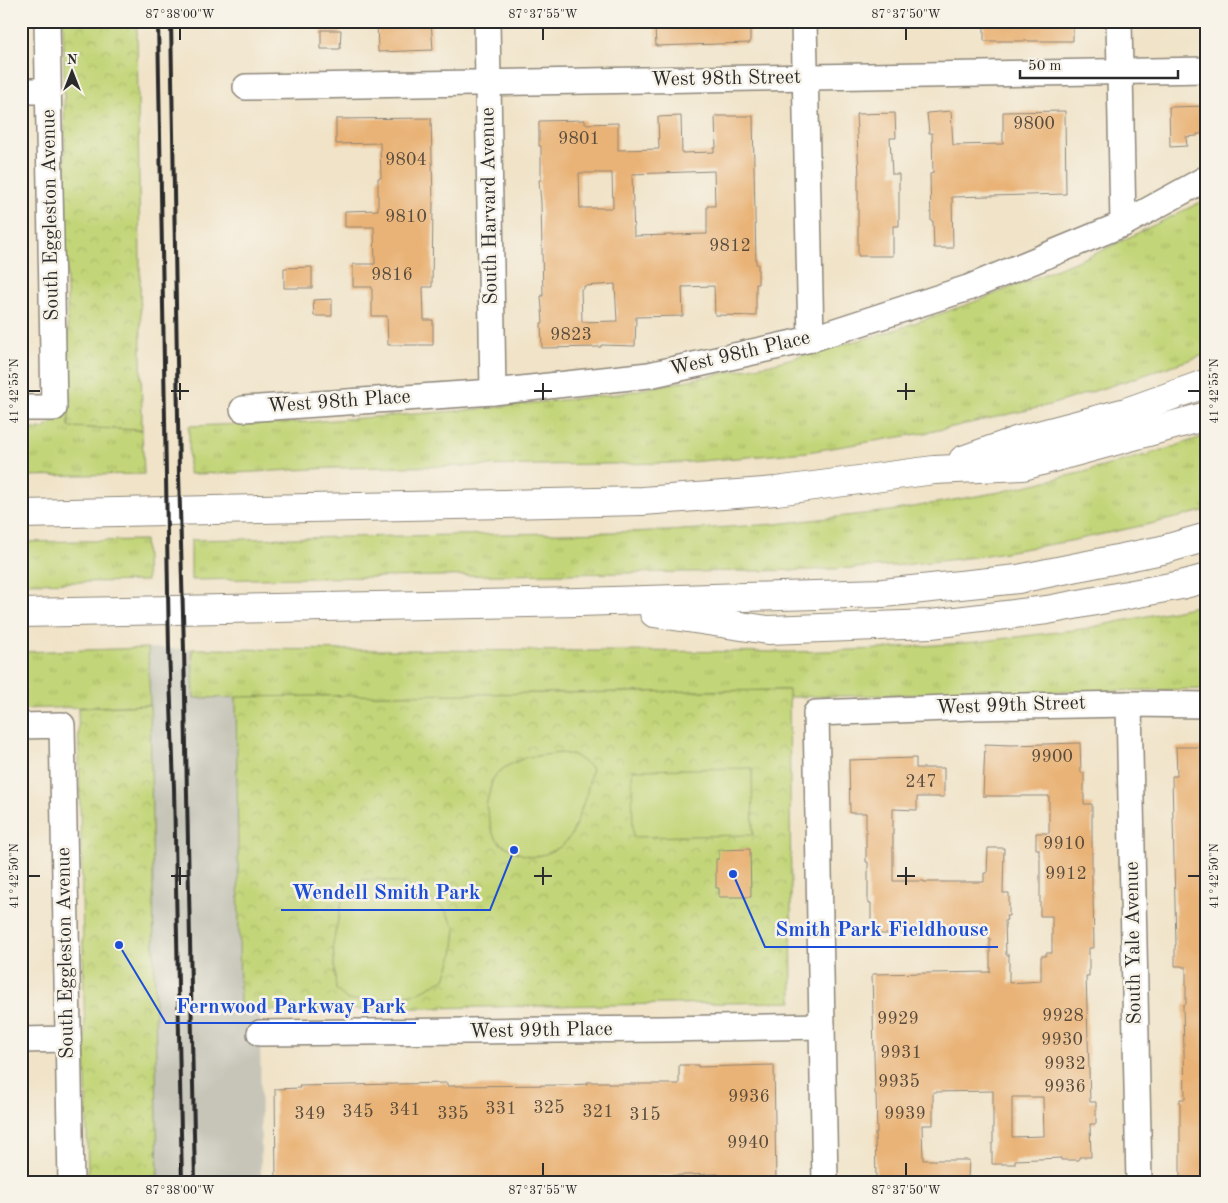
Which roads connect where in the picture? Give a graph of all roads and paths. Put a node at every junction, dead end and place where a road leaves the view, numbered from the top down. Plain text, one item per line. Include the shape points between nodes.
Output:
1 (47, 21) edge
2 (487, 21) edge
3 (804, 21) edge
4 (1119, 21) edge
5 (1207, 70) edge
6 (1120, 72) junction
7 (805, 77) junction
8 (488, 83) junction
9 (246, 87) dead end
10 (48, 90) junction
11 (21, 91) edge
12 (1207, 178) edge
13 (1123, 224) junction
14 (811, 339) junction
15 (1207, 382) edge
16 (493, 392) junction
17 (21, 408) edge
18 (243, 409) dead end
19 (1207, 416) edge
20 (934, 470) junction
21 (21, 514) edge
22 (1207, 537) edge
23 (1207, 578) edge
24 (579, 602) junction
25 (21, 613) edge
26 (1129, 704) junction
27 (1207, 705) edge
28 (21, 726) edge
29 (822, 1026) junction
30 (260, 1033) dead end
31 (68, 1039) junction
32 (21, 1040) edge
33 (71, 1182) edge
34 (825, 1182) edge
35 (1139, 1182) edge

1 - 10 street, South Eggleston Avenue
2 - 8 street, South Harvard Avenue
3 - 7 street
4 - 6 street
5 - 6 street, West 98th Street
6 - 7 street, West 98th Street
6 - 13 street
7 - 8 street, West 98th Street
7 - 14 street
8 - 9 street, West 98th Street
8 - 16 street, South Harvard Avenue
10 - 11 street
10 - 17 street, South Eggleston Avenue via 54,408
12 - 13 street, West 98th Place
13 - 14 street, West 98th Place via 968,288
14 - 16 street, West 98th Place via 649,375
15 - 20 highway via 1126,412 1019,440
16 - 18 street, West 98th Place
19 - 20 highway via 1023,466
20 - 21 highway via 776,491 643,501
22 - 24 highway via 1162,550 1018,579 883,593
23 - 24 highway via 1047,610 922,624 768,630
24 - 25 highway
26 - 27 street, West 99th Street
26 - 29 street, West 99th Street via 816,713
26 - 35 street, South Yale Avenue
28 - 31 street, South Eggleston Avenue via 62,725
29 - 30 street, West 99th Place
29 - 34 street
31 - 32 street
31 - 33 street, South Eggleston Avenue

